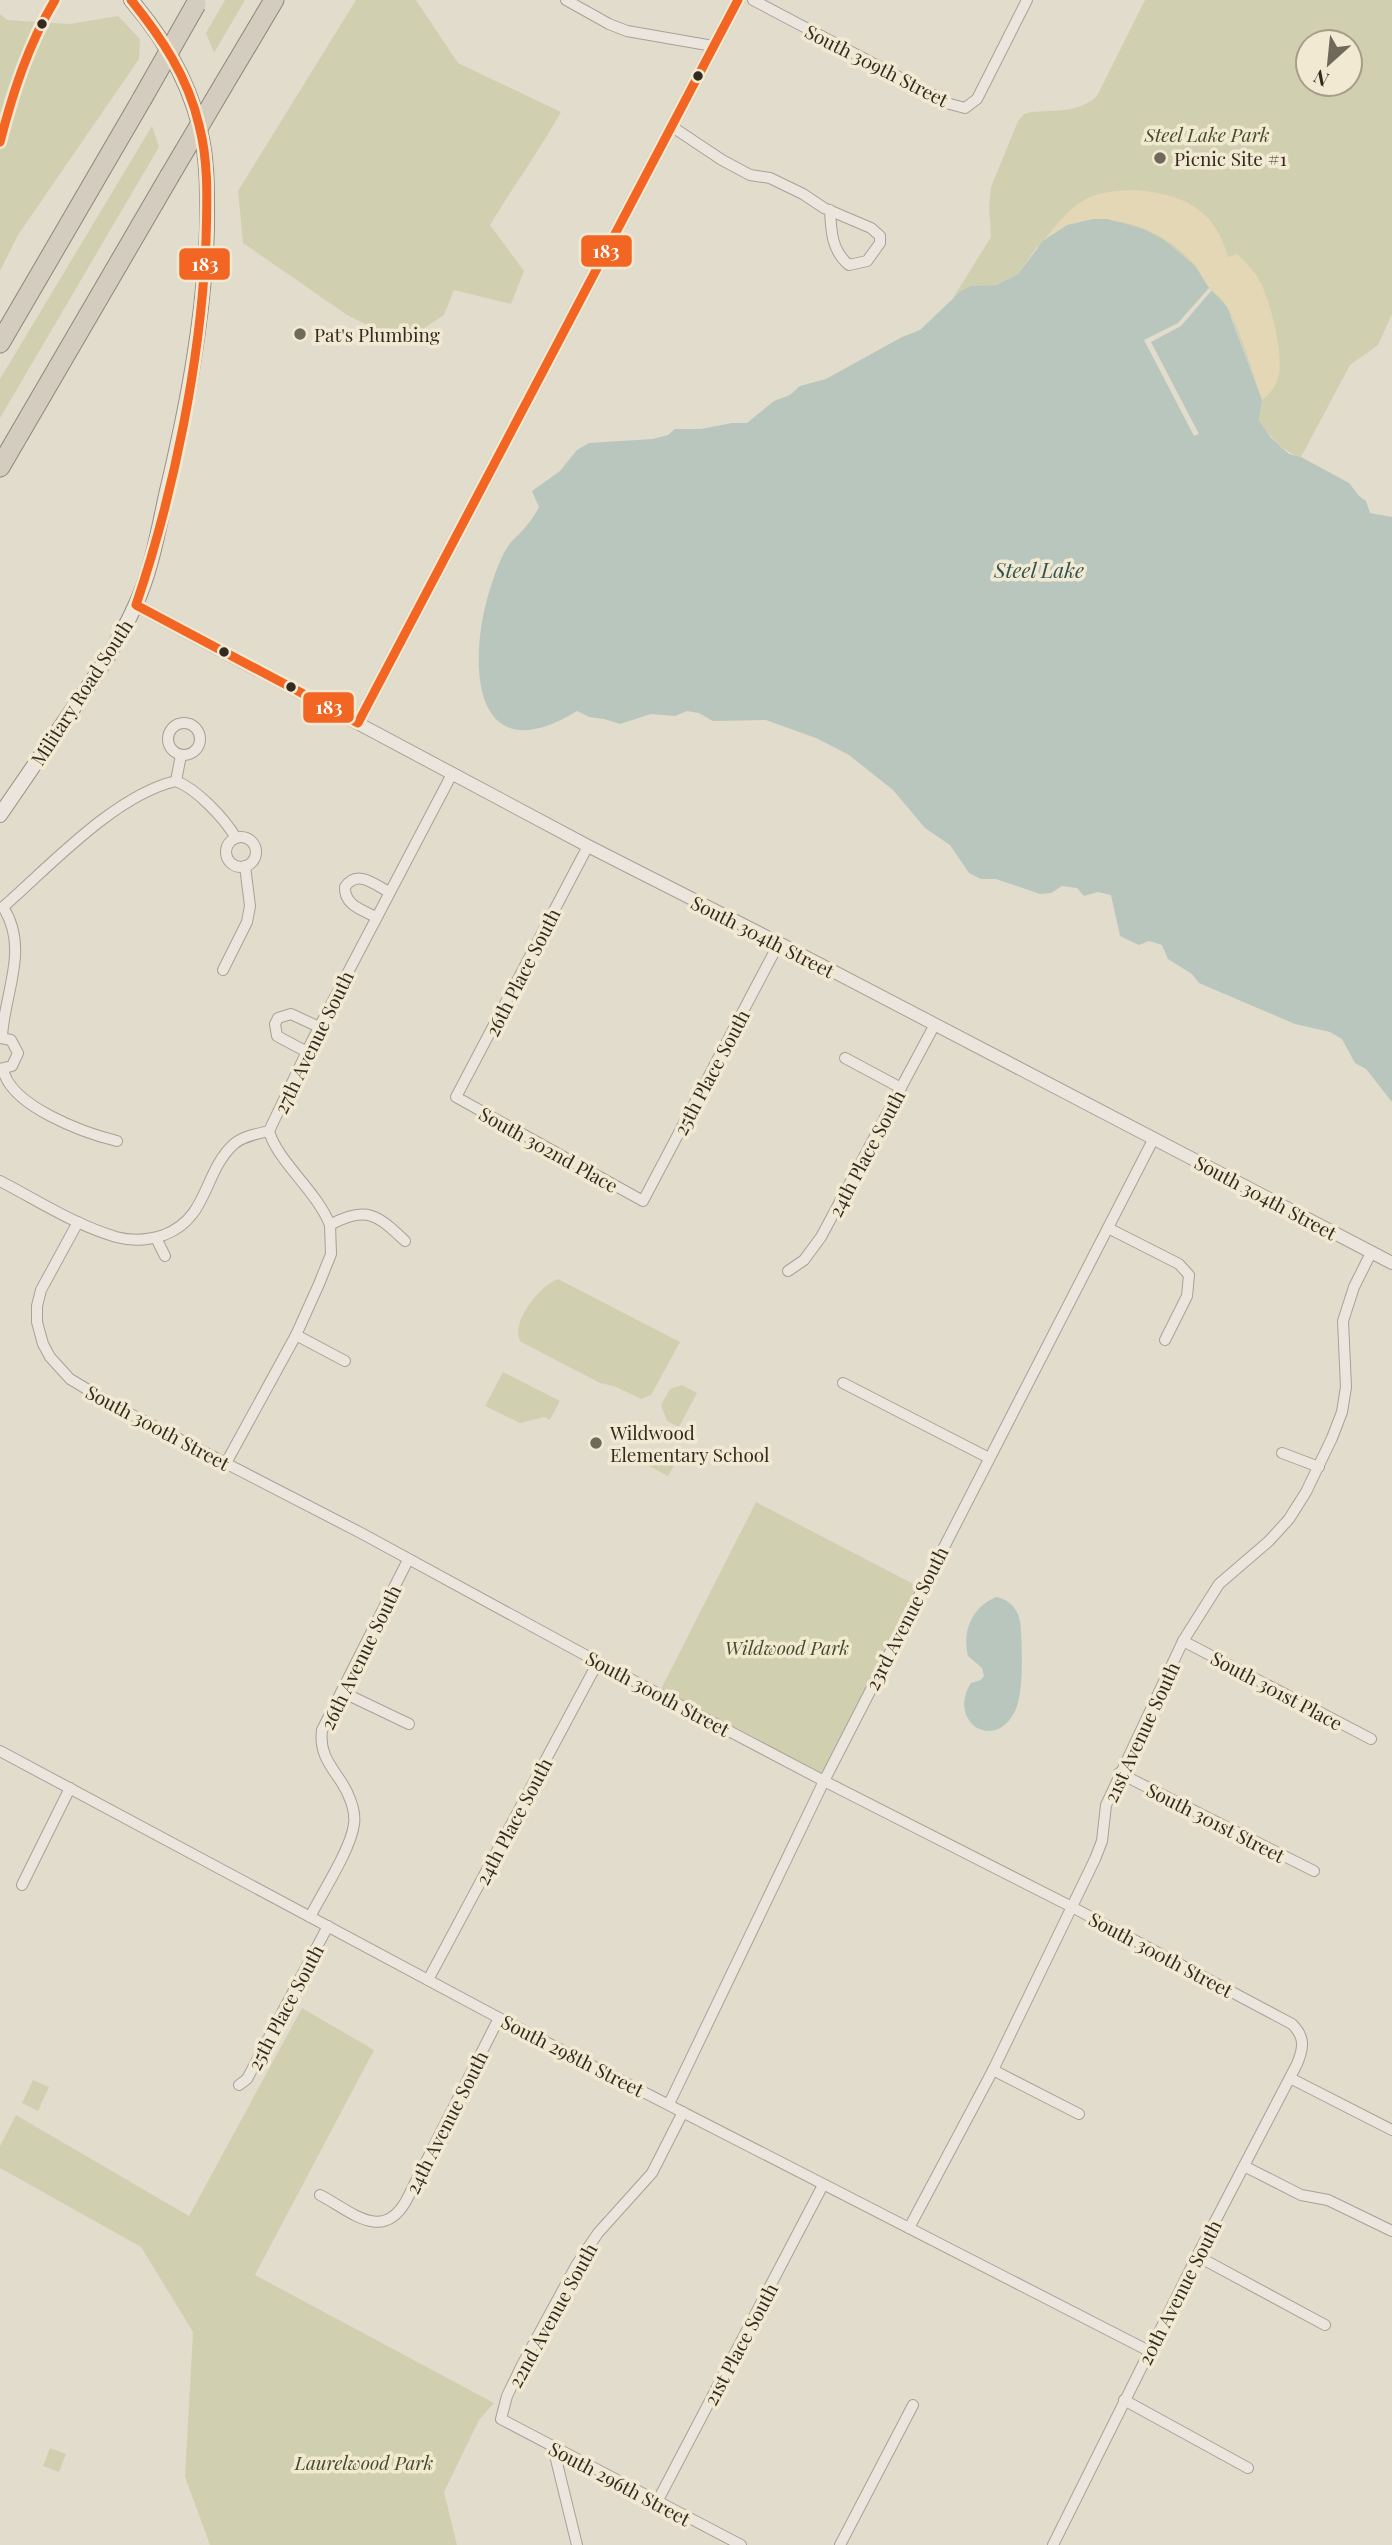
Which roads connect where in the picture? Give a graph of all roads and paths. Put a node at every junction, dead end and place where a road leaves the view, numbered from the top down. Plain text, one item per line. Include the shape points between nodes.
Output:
1 (55, 0) edge
2 (131, 0) edge
3 (274, 0) edge
4 (566, 0) edge
5 (738, 0) edge
6 (753, 0) edge
7 (1027, 0) edge
8 (197, 2) edge
9 (713, 46) junction
10 (671, 126) junction
11 (0, 142) edge
12 (830, 210) junction
13 (0, 343) edge
14 (0, 467) edge
15 (136, 605) junction
16 (358, 723) junction
17 (181, 755) dead end
18 (452, 774) junction
19 (176, 781) junction
20 (0, 815) edge
21 (236, 838) junction
22 (587, 846) junction
23 (245, 866) junction
24 (389, 892) junction
25 (1, 906) edge
26 (376, 917) junction
27 (779, 943) junction
28 (223, 970) dead end
29 (934, 1026) junction
30 (319, 1027) junction
31 (1, 1038) edge
32 (307, 1052) junction
33 (845, 1058) dead end
34 (1, 1069) edge
35 (901, 1088) junction
36 (456, 1097) joint
37 (269, 1131) junction
38 (1154, 1138) junction
39 (117, 1140) dead end
40 (0, 1181) edge
41 (643, 1201) joint
42 (78, 1222) junction
43 (330, 1225) junction
44 (1108, 1228) junction
45 (156, 1238) junction
46 (405, 1241) dead end
47 (1371, 1252) junction
48 (165, 1256) dead end
49 (1392, 1263) edge
50 (788, 1271) dead end
51 (296, 1335) junction
52 (1165, 1340) dead end
53 (345, 1361) dead end
54 (843, 1383) dead end
55 (1282, 1453) dead end
56 (989, 1458) junction
57 (226, 1463) junction
58 (1319, 1467) junction
59 (408, 1560) junction
60 (1183, 1641) junction
61 (598, 1662) junction
62 (342, 1692) junction
63 (408, 1724) dead end
64 (1371, 1739) dead end
65 (0, 1751) edge
66 (324, 1756) joint
67 (1119, 1773) junction
68 (824, 1781) junction
69 (69, 1788) junction
70 (1314, 1871) dead end
71 (22, 1885) dead end
72 (1072, 1907) junction
73 (310, 1917) junction
74 (328, 1926) junction
75 (428, 1980) junction
76 (499, 2018) junction
77 (1303, 2040) joint
78 (993, 2070) junction
79 (1290, 2078) junction
80 (239, 2085) dead end
81 (669, 2104) junction
82 (683, 2112) junction
83 (1079, 2114) dead end
84 (1392, 2130) edge
85 (1244, 2166) junction
86 (823, 2185) junction
87 (320, 2195) dead end
88 (909, 2228) junction
89 (1392, 2231) edge
90 (1197, 2256) junction
91 (1325, 2325) dead end
92 (1149, 2351) junction
93 (1124, 2400) junction
94 (913, 2405) dead end
95 (501, 2419) joint
96 (552, 2447) junction
97 (1248, 2468) dead end
98 (657, 2502) junction
99 (576, 2545) edge
100 (741, 2545) edge
101 (841, 2545) edge
102 (1053, 2545) edge

1 - 11 street via 17,78
2 - 15 main road, Military Road South via 179,69 196,110 208,192 195,353 173,469
3 - 14 highway, bridge
4 - 9 street via 627,31
5 - 9 street
6 - 7 street, South 309th Street via 965,108 977,99
8 - 13 highway, bridge
9 - 10 street
10 - 12 street via 750,175 770,178
10 - 16 street
12 - 12 street via 831,234 842,260 849,265 867,261 880,236
15 - 16 street, South 304th Street
15 - 20 main road, Military Road South via 106,660
16 - 18 street, South 304th Street
17 - 19 street
18 - 22 street, South 304th Street
18 - 24 street, 27th Avenue South
19 - 21 street via 192,790
19 - 25 street via 150,790 107,817
21 - 23 street via 226,848 227,857 233,865
21 - 23 street via 246,838 256,849 254,859
22 - 27 street, South 304th Street
22 - 36 street, 26th Place South
23 - 28 street via 250,906 247,922
24 - 26 street, 27th Avenue South
24 - 26 street via 361,878 345,887 351,904
25 - 31 street via 12,925 16,954
26 - 30 street, 27th Avenue South
27 - 29 street, South 304th Street
27 - 41 street, 25th Place South
29 - 35 street, 24th Place South
29 - 38 street, South 304th Street
30 - 32 street, 27th Avenue South
30 - 32 street via 291,1013 275,1024 277,1036
31 - 34 street via 11,1040 18,1053 12,1066
32 - 37 street, 27th Avenue South
33 - 35 street
34 - 39 street via 13,1090 33,1105 88,1133
35 - 50 street, 24th Place South via 818,1242
36 - 41 street, South 302nd Place
37 - 43 street
37 - 45 street, 27th Avenue South via 237,1142 225,1154 191,1217 175,1231
38 - 44 street, 23rd Avenue South
38 - 47 street, South 304th Street
40 - 42 street
42 - 45 street via 118,1237
42 - 57 street, South 300th Street via 37,1306 37,1322 50,1357 70,1379
43 - 46 street via 362,1213 383,1221
43 - 51 street via 329,1260
44 - 52 street via 1179,1264 1189,1275 1187,1296
44 - 56 street, 23rd Avenue South
45 - 48 street
47 - 49 street, South 304th Street
47 - 58 street, 21st Avenue South via 1343,1321 1344,1401
51 - 53 street
51 - 57 street
54 - 56 street
55 - 58 street
56 - 68 street, 23rd Avenue South
57 - 59 street, South 300th Street
58 - 60 street, 21st Avenue South via 1289,1519 1219,1584
59 - 61 street, South 300th Street
59 - 62 street, 26th Avenue South
60 - 64 street, South 301st Place
60 - 67 street, 21st Avenue South
61 - 68 street, South 300th Street
61 - 75 street, 24th Place South
62 - 63 street
62 - 66 street, 26th Avenue South via 321,1730
65 - 69 street, South 298th Street
66 - 73 street, 25th Place South via 345,1790 355,1821
67 - 70 street, South 301st Street
67 - 72 street, 21st Avenue South via 1106,1805 1098,1850
68 - 72 street, South 300th Street
68 - 81 street, 23rd Avenue South
69 - 71 street
69 - 73 street, South 298th Street
72 - 77 street, South 300th Street via 1292,2024
72 - 78 street, 21st Avenue South
73 - 74 street, South 298th Street
74 - 75 street, South 298th Street
74 - 80 street, 25th Place South via 247,2079
75 - 76 street, South 298th Street
76 - 81 street, South 298th Street
76 - 87 street, 24th Avenue South via 398,2214 377,2223
77 - 79 street, 20th Avenue South
78 - 83 street
78 - 88 street, 21st Avenue South
79 - 84 street
79 - 85 street, 20th Avenue South
81 - 82 street, South 298th Street
82 - 86 street, South 298th Street
82 - 95 street, 22nd Avenue South via 652,2173 598,2233 577,2264 522,2365
85 - 89 street via 1301,2195 1328,2200
85 - 90 street, 20th Avenue South
86 - 88 street, South 298th Street
86 - 98 street, 21st Place South
88 - 92 street, South 298th Street
90 - 91 street
90 - 92 street, 20th Avenue South
92 - 93 street, 20th Avenue South
93 - 97 street
93 - 102 street, 20th Avenue South
94 - 101 street
95 - 96 street, South 296th Street
96 - 98 street, South 296th Street
96 - 99 street
98 - 100 street, South 296th Street

